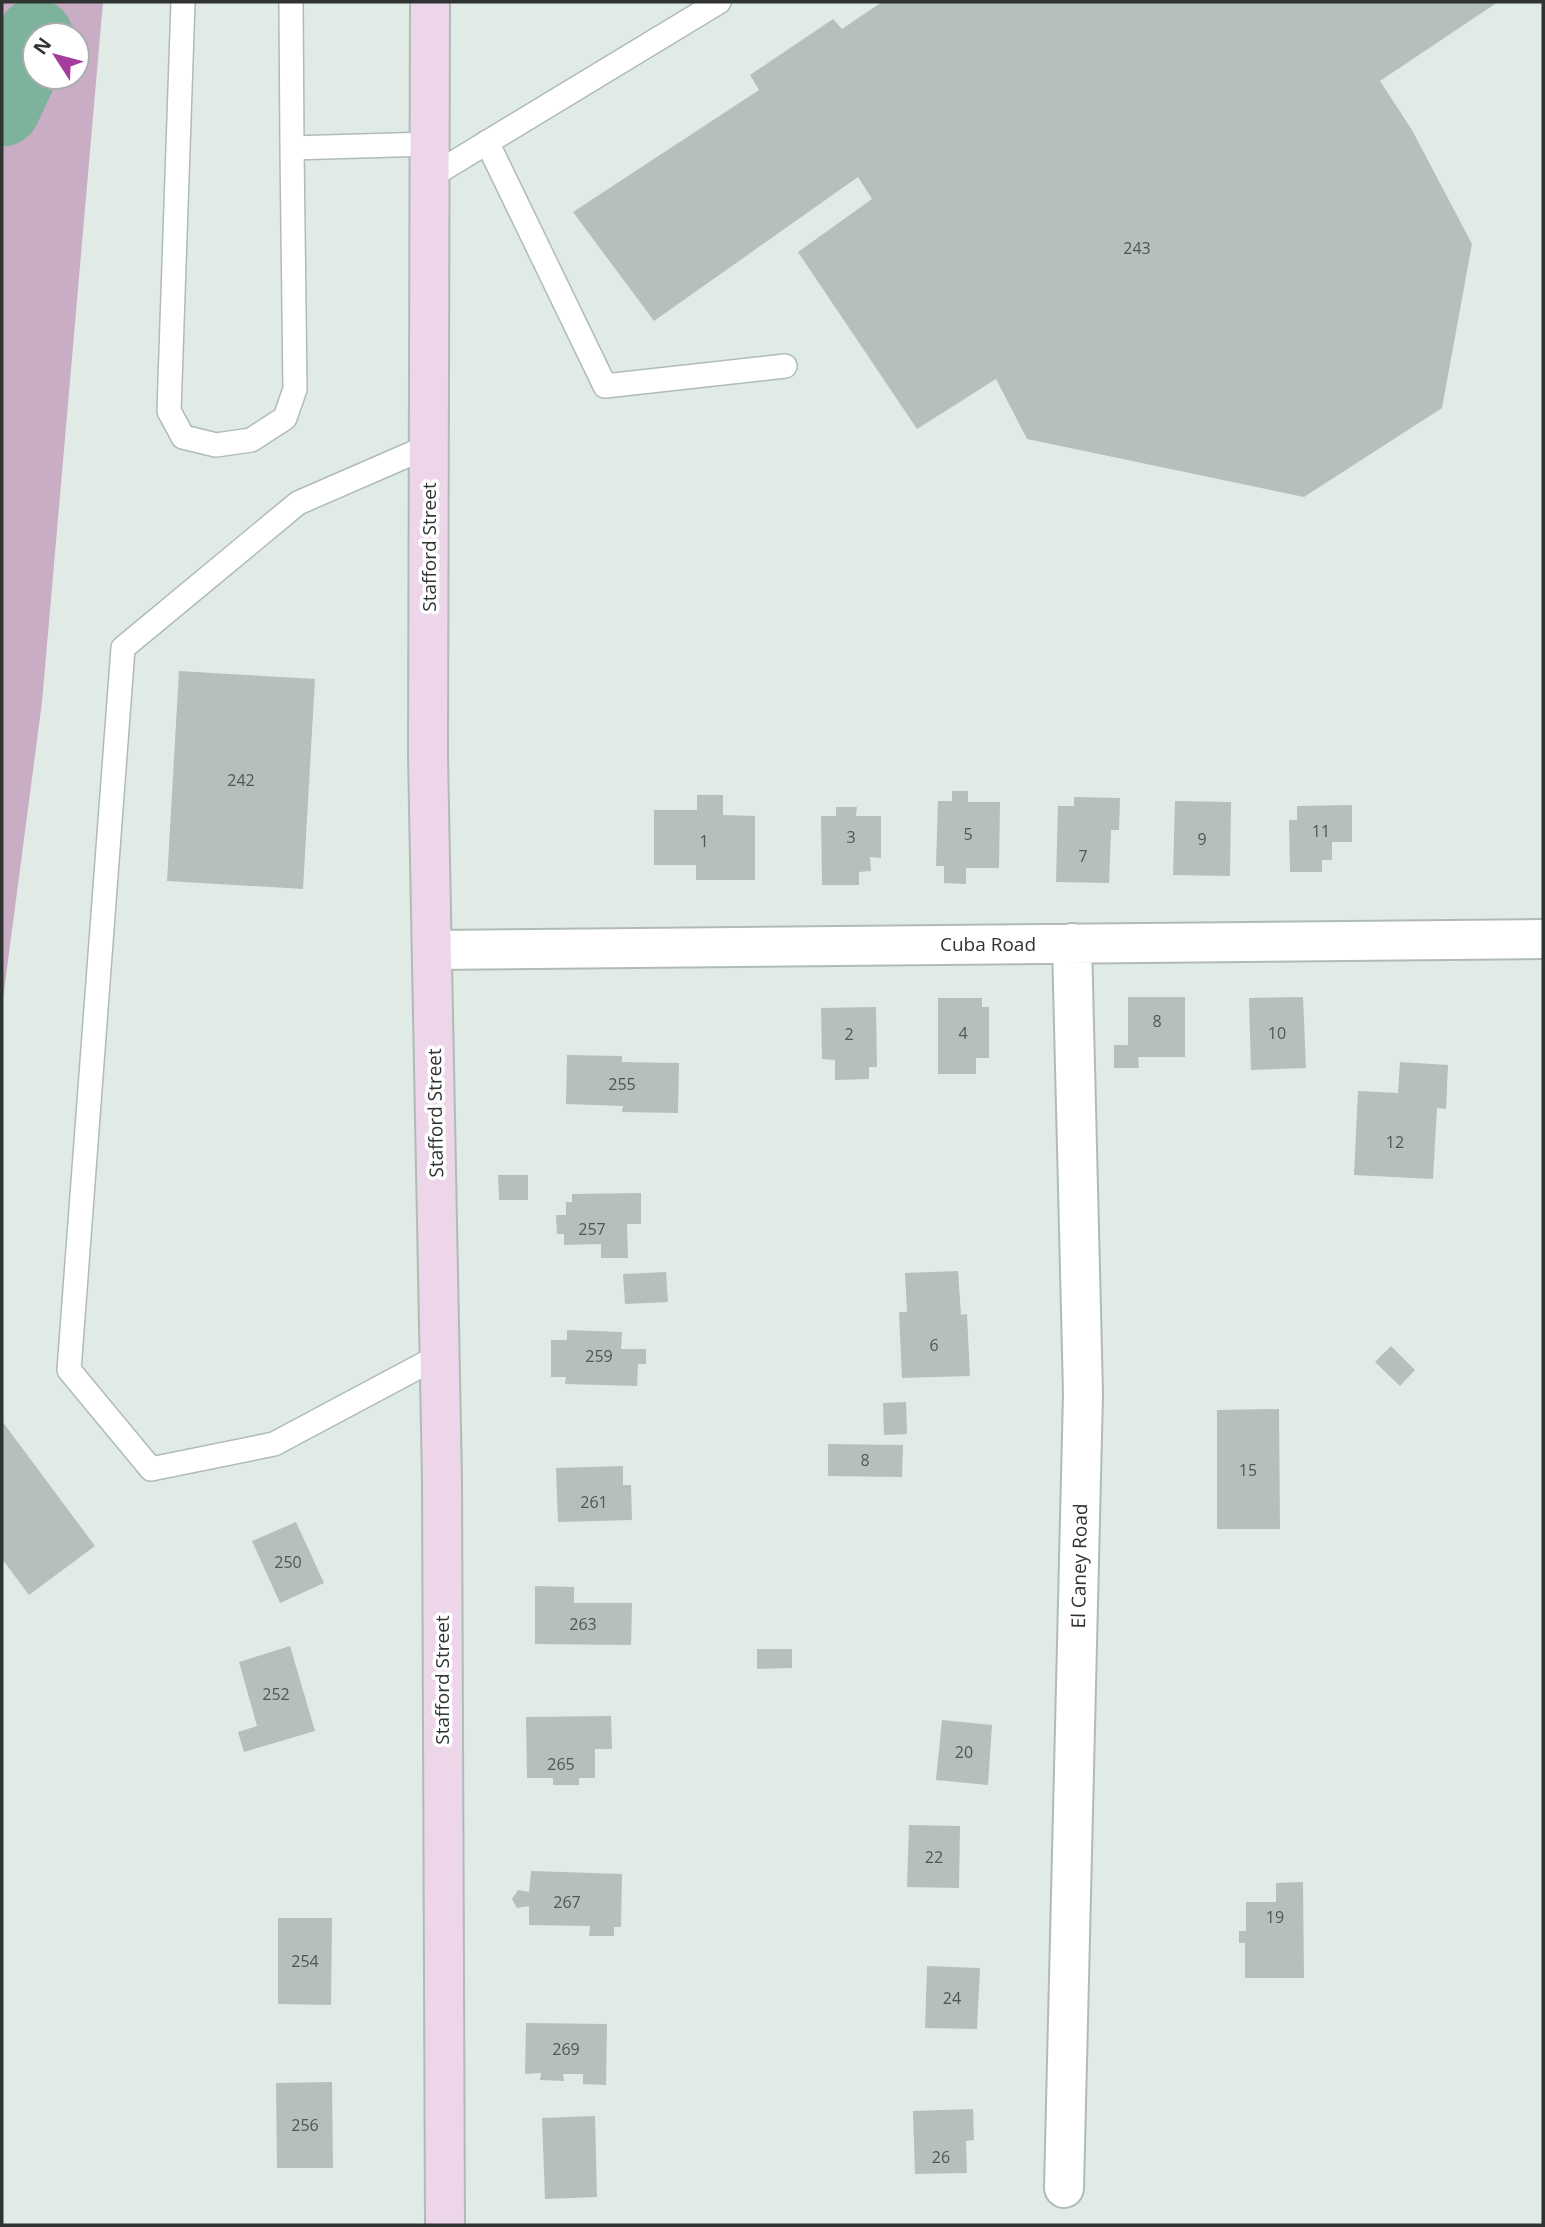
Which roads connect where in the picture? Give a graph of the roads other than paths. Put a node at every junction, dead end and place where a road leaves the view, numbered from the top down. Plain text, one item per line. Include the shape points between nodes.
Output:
1 (183, 2) edge
2 (291, 2) edge
3 (430, 2) edge
4 (719, 2) edge
5 (487, 142) junction
6 (292, 148) junction
7 (430, 160) junction
8 (785, 366) dead end
9 (429, 446) junction
10 (1543, 939) edge
11 (1072, 943) junction
12 (432, 950) junction
13 (439, 1356) junction
14 (1064, 2188) dead end
15 (446, 2225) edge

1 - 6 lane via 169,411 183,437 216,445 251,439 285,418 295,389
2 - 6 lane
3 - 7 main road, Stafford Street
4 - 5 lane
5 - 7 lane
5 - 8 lane via 605,386
6 - 7 lane
7 - 9 main road, Stafford Street
9 - 12 main road, Stafford Street
9 - 13 lane via 298,503 123,648 69,1370 151,1469 274,1444
10 - 11 street, Cuba Road
11 - 12 street, Cuba Road
11 - 14 street, El Caney Road via 1083,1393
12 - 13 main road, Stafford Street
13 - 15 main road, Stafford Street

